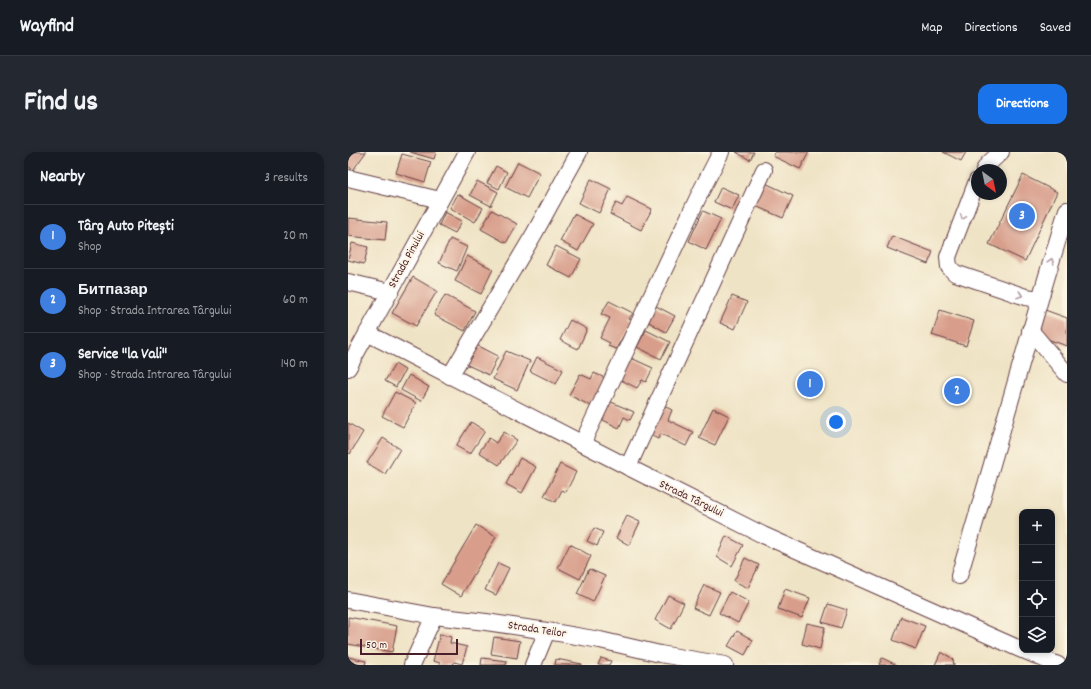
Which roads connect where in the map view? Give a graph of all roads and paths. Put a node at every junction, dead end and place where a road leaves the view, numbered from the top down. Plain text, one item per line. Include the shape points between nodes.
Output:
1 (467, 152) edge
2 (579, 152) edge
3 (721, 152) edge
4 (1001, 152) edge
5 (988, 164) edge
6 (764, 170) dead end
7 (348, 178) edge
8 (971, 196) edge
9 (440, 200) junction
10 (1067, 210) edge
11 (348, 282) edge
12 (390, 292) junction
13 (1040, 299) junction
14 (1030, 330) junction
15 (367, 333) junction
16 (348, 368) edge
17 (1067, 374) edge
18 (450, 376) junction
19 (582, 444) junction
20 (628, 467) junction
21 (959, 576) dead end
22 (348, 600) edge
23 (434, 616) junction
24 (547, 631) junction
25 (1019, 649) edge
26 (1029, 653) edge
27 (658, 660) edge
28 (412, 665) edge
29 (533, 665) edge
30 (724, 665) edge
31 (1058, 665) edge

1 - 9 street, Strada Pinului
2 - 18 street
3 - 19 street
4 - 5 street
6 - 20 street
7 - 9 street
8 -> 13 street via 948,257 949,267 955,273 1026,297
9 - 12 street, Strada Pinului
13 -> 10 street
11 - 12 street
12 - 15 street, Strada Pinului
13 - 14 street
14 - 17 street
14 - 21 street
15 - 16 street, Strada Pinului
15 - 18 street, Strada Târgului
18 - 19 street, Strada Târgului
19 - 20 street, Strada Târgului
20 - 25 street, Strada Târgului via 763,535
22 - 23 street, Strada Teilor
23 - 24 street, Strada Teilor
23 - 28 street
24 - 27 street, Strada Teilor via 600,640
24 - 29 street
26 - 31 street, Strada Târgului
27 - 30 street, Strada Teilor

